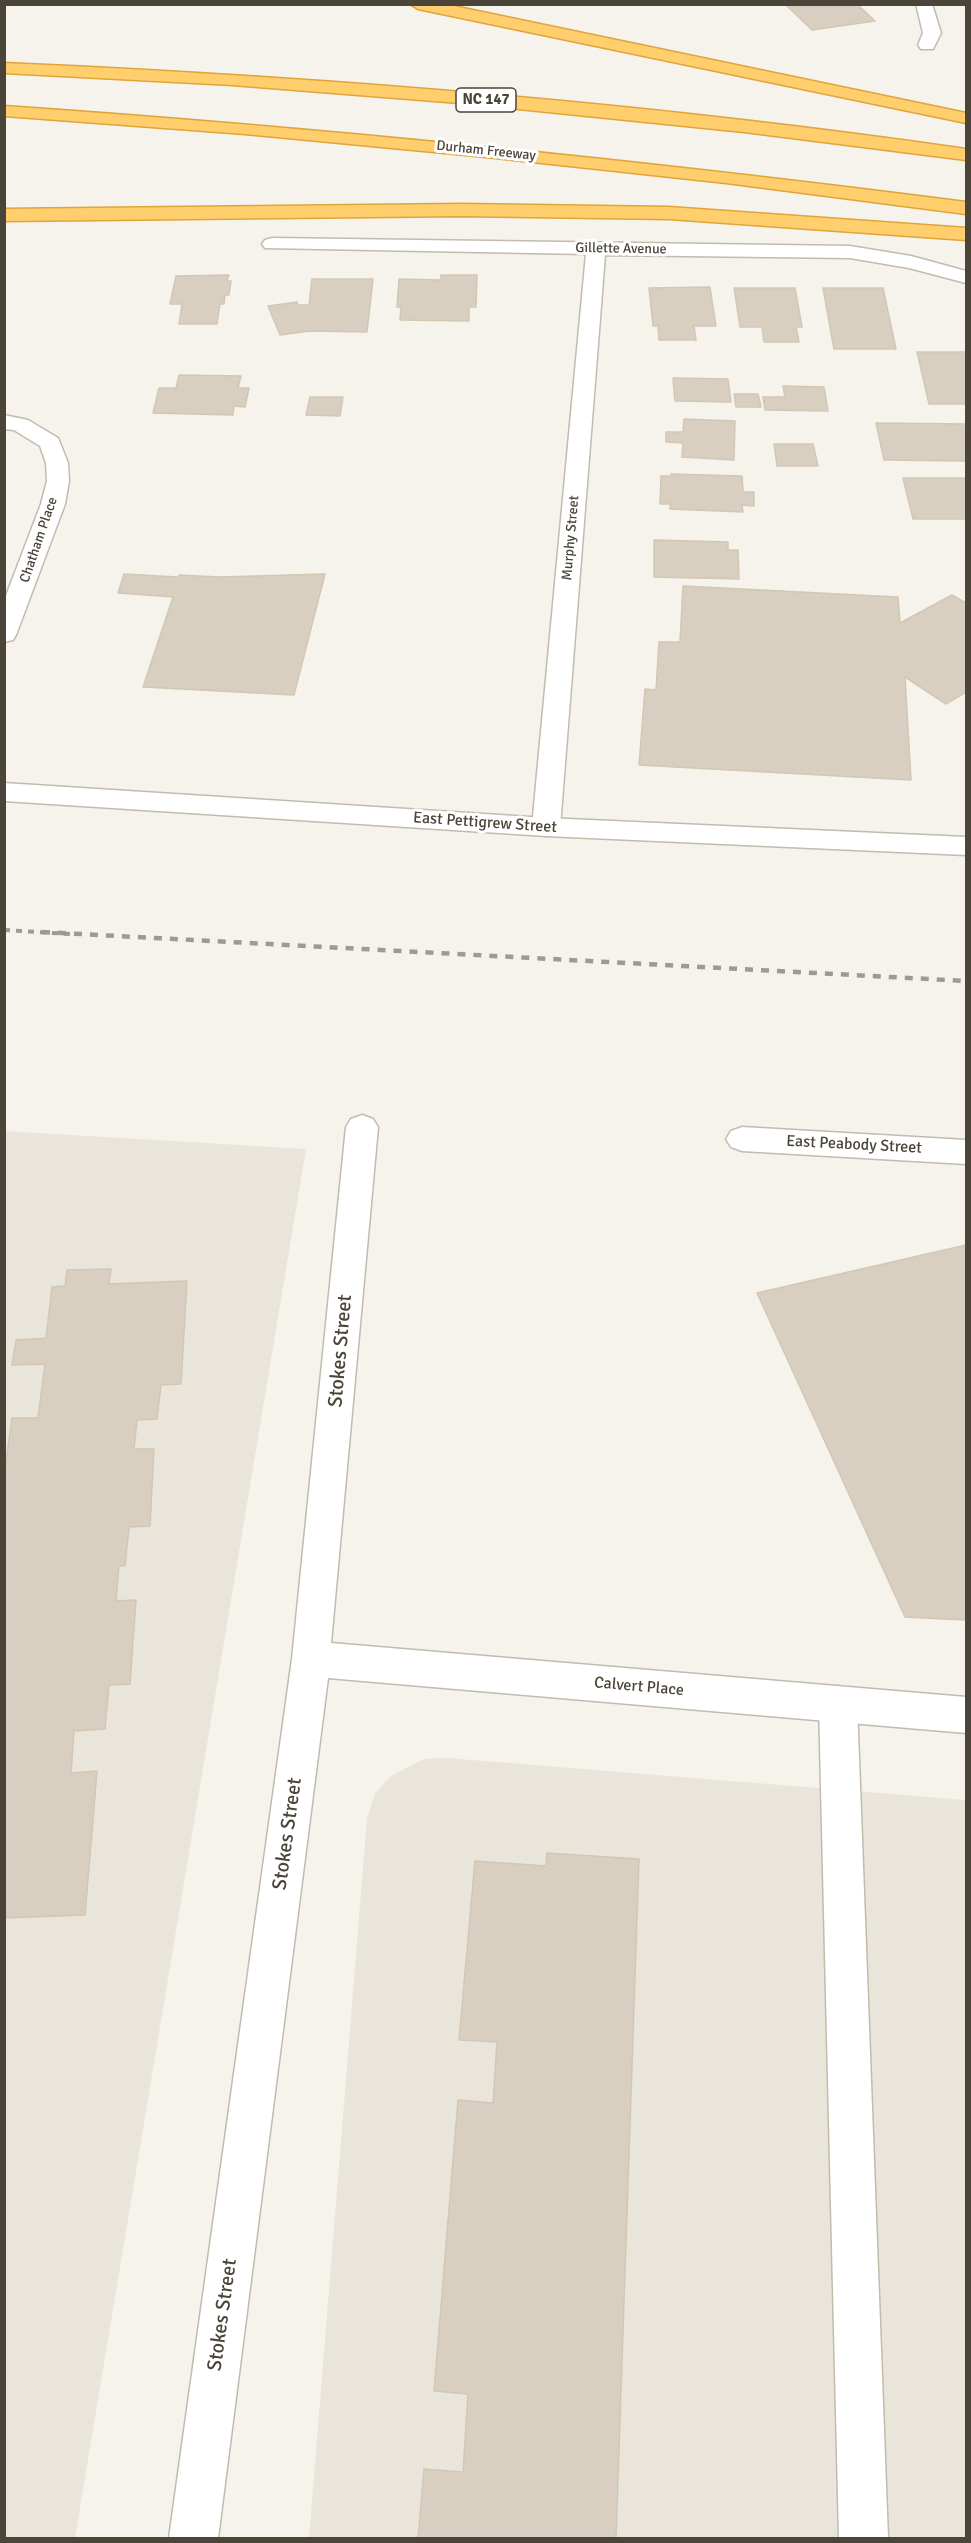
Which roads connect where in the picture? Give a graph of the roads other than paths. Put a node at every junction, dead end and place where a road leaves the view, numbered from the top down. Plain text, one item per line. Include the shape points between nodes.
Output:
1 (418, 4) edge
2 (924, 4) edge
3 (927, 45) dead end
4 (4, 68) edge
5 (4, 111) edge
6 (966, 118) edge
7 (966, 155) edge
8 (966, 207) edge
9 (4, 215) edge
10 (966, 234) edge
11 (272, 244) dead end
12 (596, 249) junction
13 (966, 277) edge
14 (4, 422) edge
15 (4, 635) edge
16 (4, 792) edge
17 (546, 827) junction
18 (966, 846) edge
19 (362, 1127) dead end
20 (742, 1139) dead end
21 (966, 1152) edge
22 (311, 1659) junction
23 (838, 1704) junction
24 (966, 1715) edge
25 (192, 2538) edge
26 (864, 2538) edge

1 - 6 highway
2 - 3 street via 932,33
4 - 7 highway, NC 147 via 202,78 525,104
5 - 8 highway, Durham Freeway via 395,141
9 - 10 highway via 647,212
11 - 12 street, Gillette Avenue
12 - 13 street, Gillette Avenue via 850,252 911,262
12 - 17 street, Murphy Street
14 - 15 street, Chatham Place via 20,425 50,443 58,472 53,504
16 - 17 street, East Pettigrew Street
17 - 18 street, East Pettigrew Street
19 - 22 street, Stokes Street
20 - 21 street, East Peabody Street
22 - 23 street, Calvert Place
22 - 25 street, Stokes Street
23 - 24 street, Calvert Place
23 - 26 street

